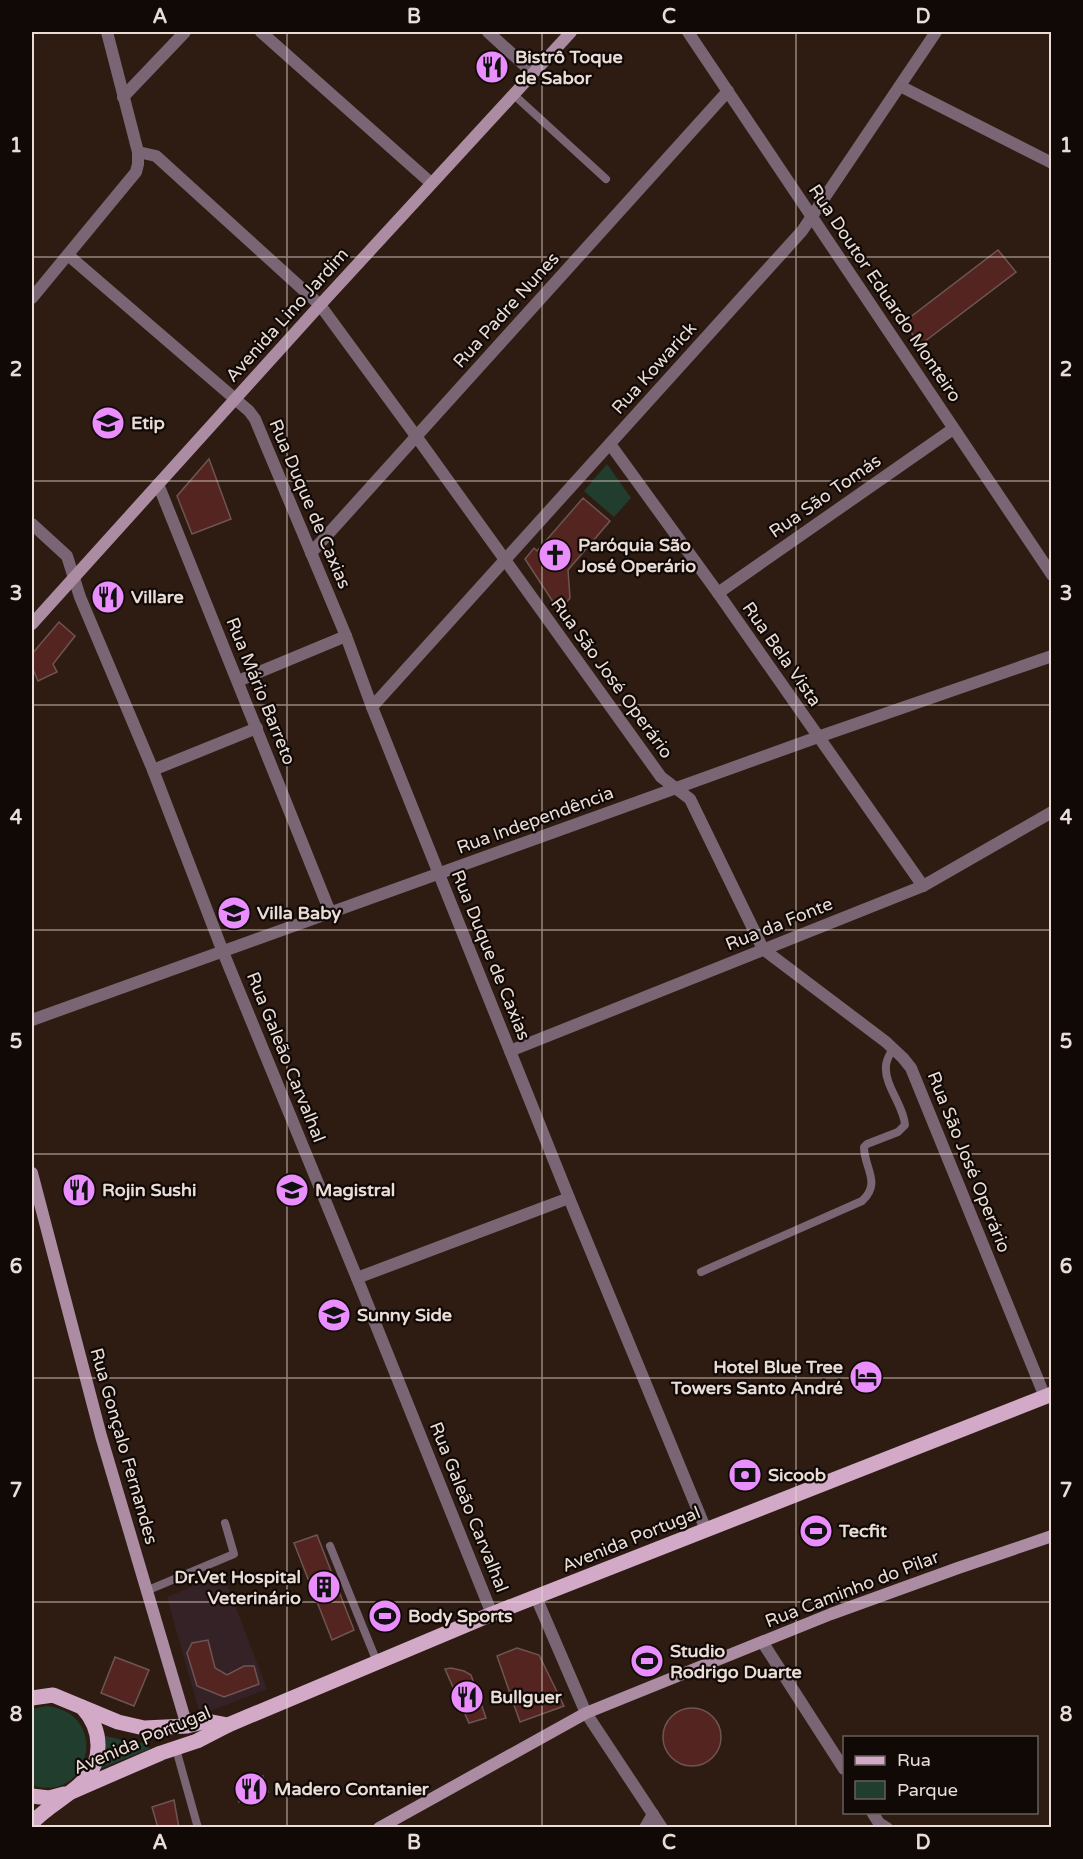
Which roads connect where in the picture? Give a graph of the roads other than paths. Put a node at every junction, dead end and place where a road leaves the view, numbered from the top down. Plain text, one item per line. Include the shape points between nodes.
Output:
1 (107, 32) edge
2 (185, 32) edge
3 (261, 32) edge
4 (488, 32) edge
5 (571, 32) edge
6 (688, 32) edge
7 (936, 32) edge
8 (533, 73) junction
9 (900, 86) junction
10 (728, 91) junction
11 (513, 94) junction
12 (123, 97) junction
13 (138, 152) junction
14 (1052, 163) edge
15 (606, 178) dead end
16 (431, 183) junction
17 (813, 217) junction
18 (68, 255) junction
19 (32, 298) edge
20 (320, 305) junction
21 (235, 399) junction
22 (953, 429) junction
23 (416, 436) junction
24 (610, 444) junction
25 (158, 484) junction
26 (32, 524) edge
27 (311, 553) junction
28 (504, 560) junction
29 (1052, 575) edge
30 (74, 578) junction
31 (718, 593) junction
32 (32, 624) edge
33 (346, 636) junction
34 (1052, 656) edge
35 (238, 681) junction
36 (372, 707) junction
37 (256, 728) junction
38 (819, 737) junction
39 (153, 770) junction
40 (677, 789) junction
41 (1052, 812) edge
42 (439, 873) junction
43 (923, 886) junction
44 (330, 912) junction
45 (763, 949) junction
46 (223, 952) junction
47 (32, 1020) edge
48 (893, 1048) junction
49 (510, 1051) junction
50 (32, 1173) edge
51 (569, 1198) junction
52 (701, 1272) dead end
53 (357, 1278) junction
54 (1048, 1395) edge
55 (225, 1523) dead end
56 (706, 1530) junction
57 (1052, 1536) edge
58 (330, 1546) dead end
59 (146, 1591) junction
60 (536, 1597) junction
61 (492, 1614) junction
62 (764, 1643) junction
63 (377, 1662) junction
64 (32, 1689) edge
65 (53, 1695) junction
66 (32, 1698) edge
67 (80, 1705) junction
68 (586, 1713) junction
69 (228, 1725) junction
70 (187, 1726) junction
71 (169, 1751) junction
72 (843, 1767) edge
73 (71, 1792) junction
74 (32, 1796) edge
75 (653, 1814) junction
76 (873, 1814) edge
77 (32, 1823) edge
78 (198, 1827) edge
79 (379, 1827) edge
80 (645, 1827) edge
81 (662, 1827) edge
82 (886, 1827) edge

1 - 12 street
2 - 12 street
3 - 16 street
4 - 8 street
5 - 8 main road, Avenida Lino Jardim
6 - 10 street, Rua Doutor Eduardo Monteiro
7 - 9 street, Rua Kowarick
8 - 11 main road, Avenida Lino Jardim
9 - 14 street
9 - 17 street, Rua Kowarick
10 - 17 street, Rua Doutor Eduardo Monteiro
10 - 23 street, Rua Padre Nunes
11 - 15 lane
11 - 16 main road, Avenida Lino Jardim
12 - 13 street
13 - 18 street via 136,172
13 - 20 street, Rua São José Operário via 156,156
16 - 20 main road, Avenida Lino Jardim
17 - 22 street, Rua Doutor Eduardo Monteiro
17 - 24 street, Rua Kowarick
18 - 19 street
18 - 21 street, Rua Duque de Caxias
20 - 21 main road, Avenida Lino Jardim
20 - 23 street, Rua São José Operário
21 - 25 main road, Avenida Lino Jardim
21 - 27 street, Rua Duque de Caxias via 255,419
22 - 29 street, Rua Doutor Eduardo Monteiro
22 - 31 street, Rua São Tomás
23 - 27 street, Rua Padre Nunes
23 - 28 street, Rua São José Operário
24 - 28 street, Rua Kowarick
24 - 31 street, Rua Bela Vista
25 - 30 main road, Avenida Lino Jardim
25 - 35 street, Rua Mário Barreto
26 - 30 street, Rua Galeão Carvalhal via 67,556
27 - 33 street, Rua Duque de Caxias
28 - 36 street, Rua Kowarick
28 - 40 street, Rua São José Operário via 661,777
30 - 32 main road, Avenida Lino Jardim
30 - 39 street, Rua Galeão Carvalhal
31 - 38 street, Rua Bela Vista
33 - 35 street
33 - 36 street, Rua Duque de Caxias
34 - 38 street, Rua Independência
35 - 37 street, Rua Mário Barreto
36 - 42 street, Rua Duque de Caxias
37 - 39 street
37 - 44 street, Rua Mário Barreto
38 - 40 street, Rua Independência
38 - 43 street, Rua Bela Vista
39 - 46 street, Rua Galeão Carvalhal
40 - 42 street, Rua Independência
40 - 45 street, Rua São José Operário via 690,799
41 - 43 street, Rua da Fonte
42 - 44 street, Rua Independência
42 - 49 street, Rua Duque de Caxias
43 - 45 street, Rua da Fonte
44 - 46 street, Rua Independência
45 - 48 street, Rua São José Operário
45 - 49 street, Rua da Fonte
46 - 47 street, Rua Independência
46 - 53 street, Rua Galeão Carvalhal
48 - 52 lane via 886,1073 905,1125 864,1147 872,1178 867,1197
48 - 54 street, Rua São José Operário via 911,1068 921,1090
49 - 51 street, Rua Duque de Caxias
50 - 59 main road, Rua Gonçalo Fernandes
51 - 53 street
51 - 56 street, Rua Duque de Caxias
53 - 61 street, Rua Galeão Carvalhal
54 - 56 main road, Avenida Portugal
55 - 59 lane via 234,1554
56 - 60 main road, Avenida Portugal
57 - 62 main road, Rua Caminho do Pilar via 831,1614
58 - 63 lane
59 - 70 main road, Rua Gonçalo Fernandes
60 - 61 main road, Avenida Portugal
60 - 68 street
61 - 63 main road, Avenida Portugal
62 - 68 main road, Rua Caminho do Pilar
62 - 72 street
63 - 69 main road, Avenida Portugal
64 - 65 street, Avenida Portugal
65 - 66 main road
65 - 67 main road, Avenida Portugal
67 - 70 main road, Avenida Portugal via 131,1725
67 - 73 main road via 95,1725 98,1757 81,1785
68 - 75 street
68 - 79 main road, Rua Caminho do Pilar
69 - 70 main road, Avenida Portugal via 207,1721
69 - 71 main road, Avenida Portugal
70 - 71 main road via 183,1741
71 - 73 main road, Avenida Portugal
71 - 78 lane
73 - 74 main road, Avenida Portugal via 49,1798
73 - 77 main road
75 - 80 street
75 - 81 street
76 - 82 street

